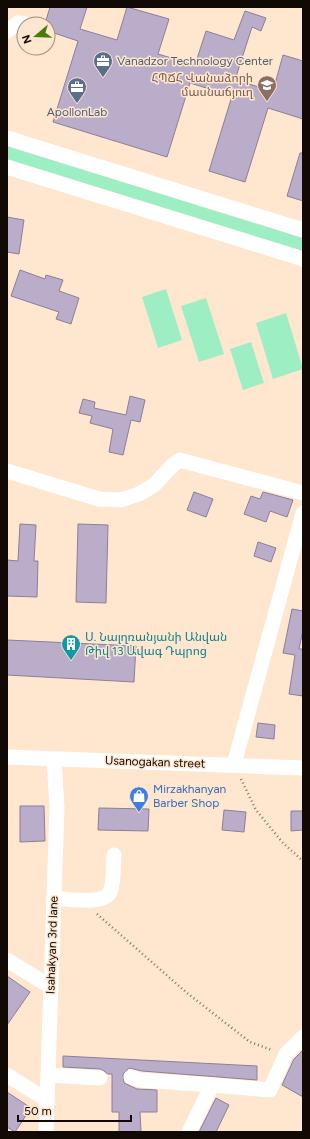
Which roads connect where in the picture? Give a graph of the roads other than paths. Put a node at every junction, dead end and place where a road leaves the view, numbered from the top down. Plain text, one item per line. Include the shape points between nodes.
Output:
1 (16, 24) edge
2 (7, 31) edge
3 (7, 138) edge
4 (7, 168) edge
5 (303, 230) edge
6 (303, 259) edge
7 (7, 471) edge
8 (303, 493) edge
9 (303, 513) edge
10 (7, 757) edge
11 (54, 758) junction
12 (234, 764) junction
13 (303, 768) edge
14 (114, 855) dead end
15 (54, 898) junction
16 (7, 960) edge
17 (51, 987) junction
18 (303, 1037) edge
19 (7, 1075) edge
20 (48, 1075) junction
21 (131, 1077) dead end
22 (100, 1078) dead end
23 (212, 1085) junction
24 (47, 1100) junction
25 (46, 1132) edge
26 (189, 1132) edge

1 - 2 street
3 - 5 street
4 - 6 street
7 - 8 street via 99,499 121,500 154,485 180,460
9 - 12 street
10 - 11 street, Usanogakan street
11 - 12 street, Usanogakan street
11 - 15 street, Isahakyan 3rd lane
12 - 13 street, Usanogakan street
14 - 15 street via 111,891 107,897 96,900
15 - 17 street, Isahakyan 3rd lane
16 - 17 street
17 - 20 street, Isahakyan 3rd lane
18 - 23 street via 286,1054 270,1090
19 - 24 street
20 - 22 street
20 - 24 street, Isahakyan 3rd lane
21 - 23 street via 140,1080
23 - 26 street
24 - 25 street, Isahakyan 3rd lane

